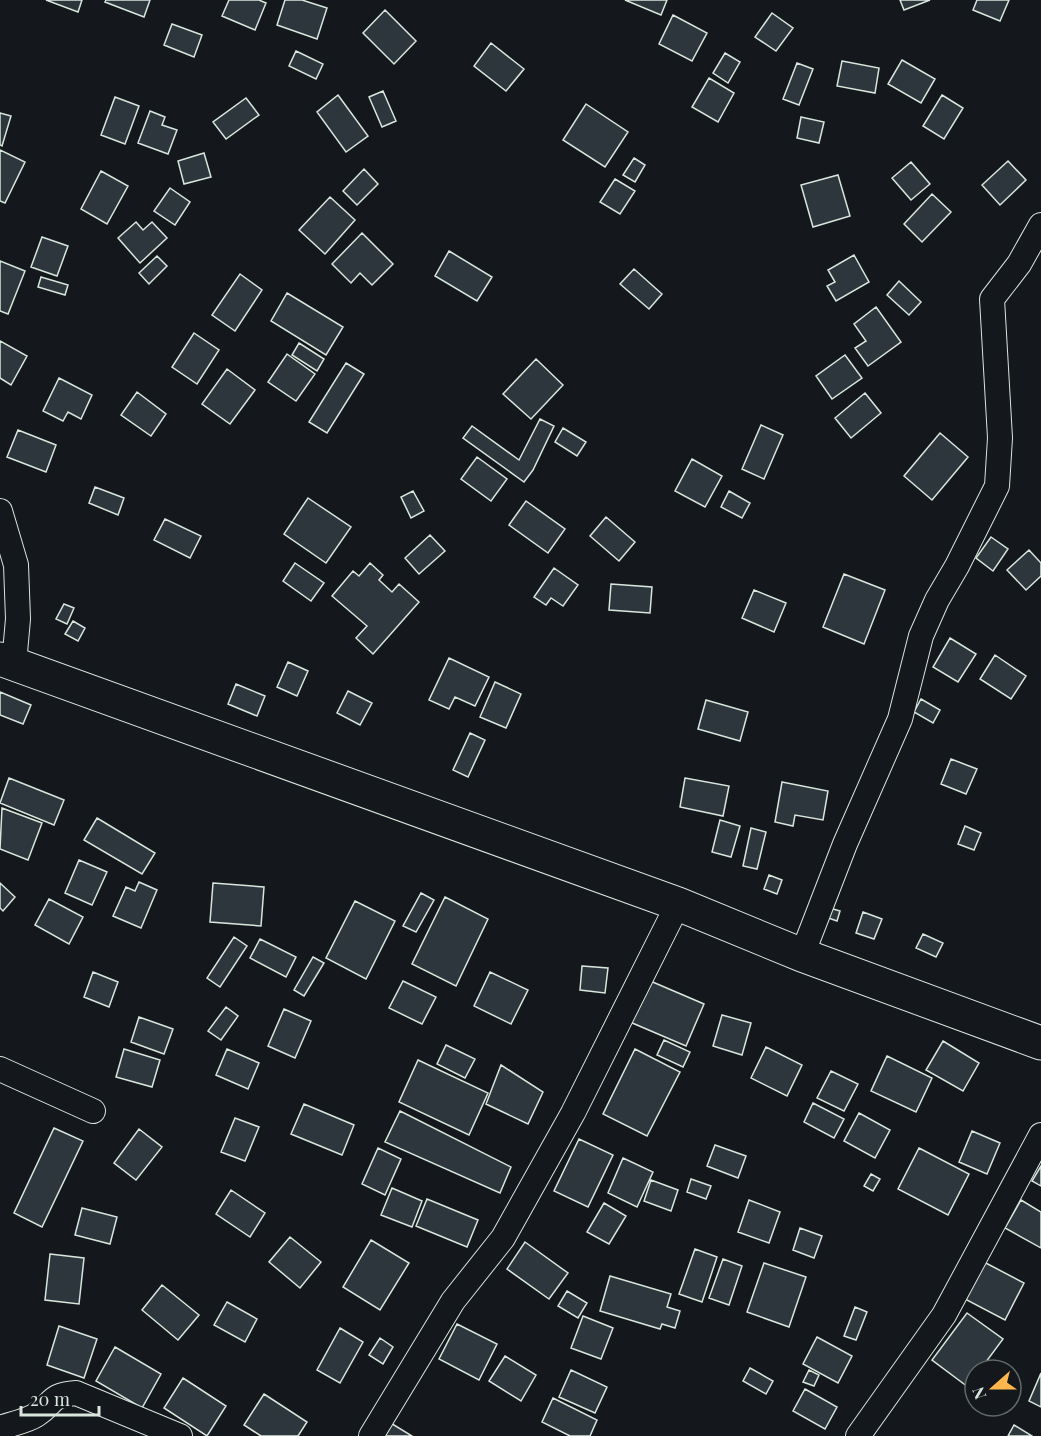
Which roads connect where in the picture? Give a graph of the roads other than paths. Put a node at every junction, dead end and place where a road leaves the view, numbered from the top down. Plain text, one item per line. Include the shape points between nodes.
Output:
1 (1041, 225) edge
2 (0, 511) edge
3 (7, 662) edge
4 (678, 904) junction
5 (802, 955) junction
6 (1041, 1043) edge
7 (0, 1069) edge
8 (93, 1111) dead end
9 (1041, 1135) edge
10 (0, 1428) edge
11 (180, 1436) edge
12 (371, 1436) edge
13 (858, 1436) edge

1 - 5 street via 1019,264 992,299 1000,438 997,486 921,636 900,719
2 - 3 street via 16,565 18,619
3 - 4 main road
4 - 5 main road
4 - 12 street via 573,1113 503,1238 453,1301
5 - 6 main road
7 - 8 street
9 - 13 street via 944,1315
10 - 11 street via 37,1415 61,1394 76,1393

